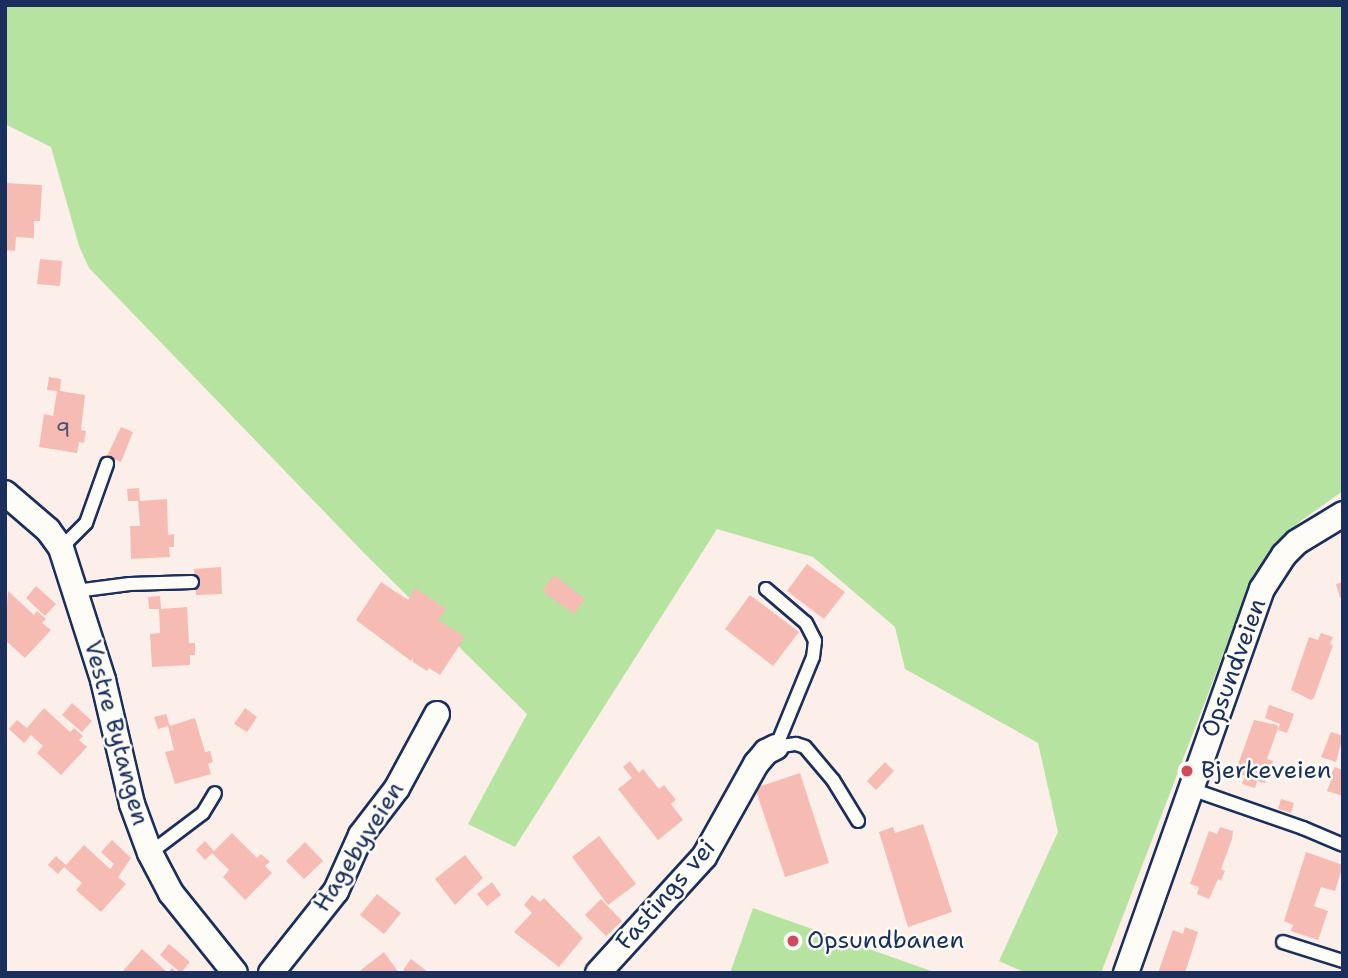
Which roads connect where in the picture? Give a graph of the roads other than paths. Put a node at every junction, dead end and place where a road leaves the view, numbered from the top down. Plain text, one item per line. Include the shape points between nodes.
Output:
1 (107, 464) dead end
2 (5, 493) edge
3 (1343, 514) edge
4 (61, 548) junction
5 (192, 582) dead end
6 (766, 589) dead end
7 (76, 591) junction
8 (437, 714) dead end
9 (776, 747) junction
10 (1191, 789) junction
11 (215, 793) dead end
12 (858, 821) dead end
13 (1343, 845) edge
14 (149, 853) junction
15 (1283, 942) dead end
16 (1343, 961) edge
17 (235, 973) edge
18 (271, 973) edge
19 (598, 973) edge
20 (1126, 973) edge

1 - 4 lane via 86,523
2 - 4 street, Vestre Bytangen via 48,530
3 - 10 street, Opsundveien via 1297,542 1262,589
4 - 7 street, Vestre Bytangen
5 - 7 lane
6 - 9 lane via 806,623 815,641 813,657
7 - 14 street, Vestre Bytangen
8 - 18 street, Hagebyveien via 397,788 361,835 336,891
9 - 12 lane via 805,747 833,780
9 - 19 street, Fastings vei via 756,764 704,857
10 - 13 lane
10 - 20 street, Opsundveien
11 - 14 lane via 202,813
14 - 17 street, Vestre Bytangen via 171,893
15 - 16 lane

